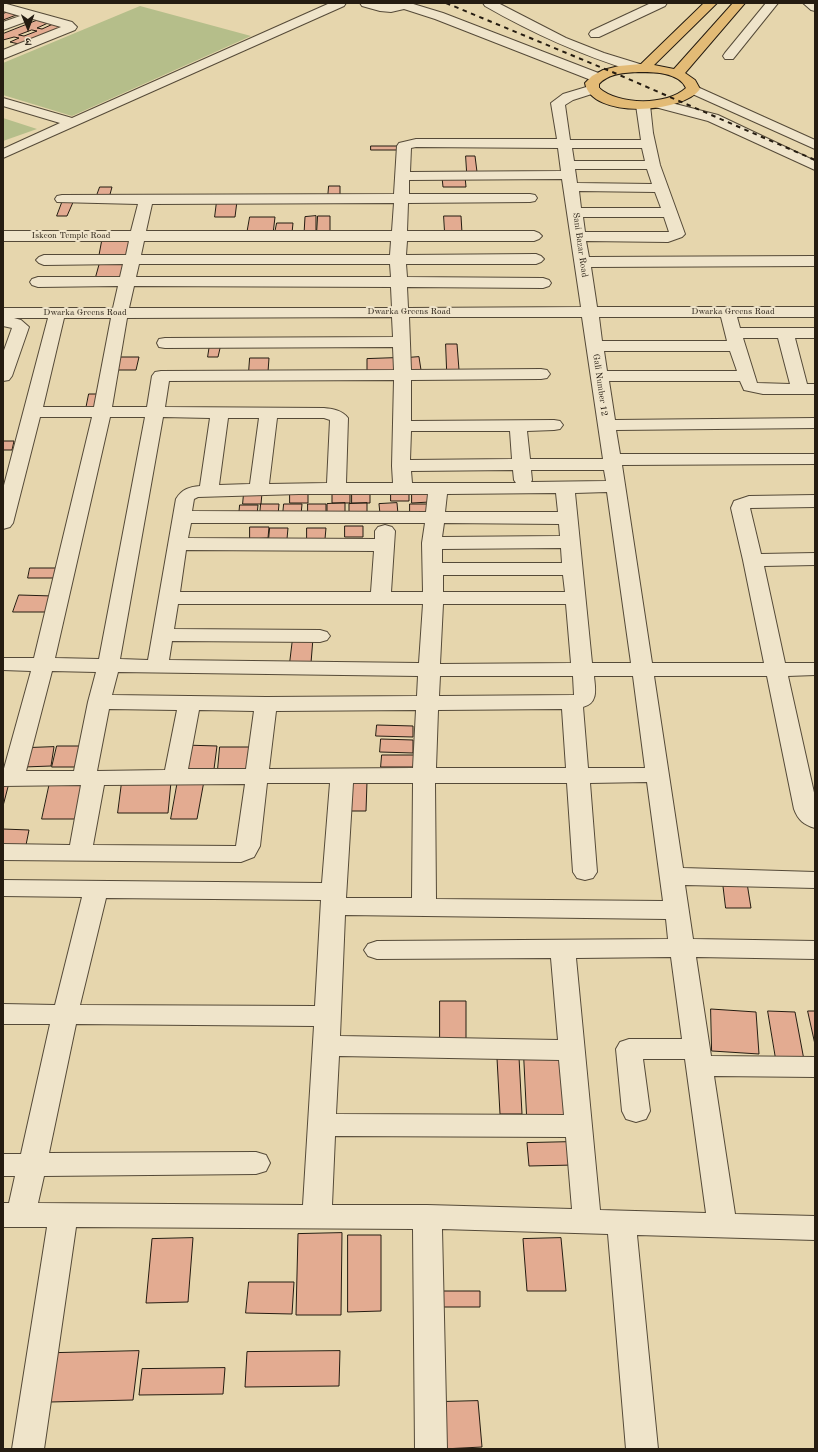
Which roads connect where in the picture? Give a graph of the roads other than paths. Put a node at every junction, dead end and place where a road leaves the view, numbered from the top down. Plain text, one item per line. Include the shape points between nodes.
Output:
1 (340, 3) edge
2 (366, 3) edge
3 (435, 3) edge
4 (489, 3) edge
5 (661, 3) edge
6 (711, 3) edge
7 (739, 3) edge
8 (772, 3) edge
9 (809, 3) edge
10 (402, 4) edge
11 (3, 6) edge
12 (815, 7) edge
13 (33, 15) junction
14 (438, 16) junction
15 (3, 26) edge
16 (595, 34) dead end
17 (3, 41) edge
18 (23, 47) junction
19 (3, 55) edge
20 (729, 56) dead end
21 (641, 68) junction
22 (677, 74) junction
23 (595, 83) junction
24 (693, 89) junction
25 (3, 102) edge
26 (660, 104) junction
27 (643, 105) junction
28 (73, 122) junction
29 (565, 143) junction
30 (648, 144) junction
31 (815, 145) edge
32 (5, 151) edge
33 (653, 165) junction
34 (815, 166) edge
35 (402, 176) junction
36 (570, 176) junction
37 (661, 188) junction
38 (401, 198) junction
39 (530, 198) dead end
40 (62, 199) dead end
41 (146, 200) junction
42 (575, 212) junction
43 (670, 213) junction
44 (3, 236) edge
45 (139, 236) junction
46 (399, 236) junction
47 (534, 236) dead end
48 (579, 236) junction
49 (398, 258) junction
50 (134, 259) junction
51 (536, 259) dead end
52 (44, 260) dead end
53 (815, 261) edge
54 (582, 262) junction
55 (128, 281) junction
56 (399, 281) junction
57 (38, 282) dead end
58 (543, 282) dead end
59 (401, 312) junction
60 (590, 312) junction
61 (728, 312) junction
62 (815, 312) edge
63 (3, 313) edge
64 (57, 313) junction
65 (120, 313) junction
66 (169, 313) junction
67 (3, 321) edge
68 (785, 333) junction
69 (815, 333) edge
70 (735, 339) junction
71 (402, 342) junction
72 (595, 346) junction
73 (163, 359) junction
74 (541, 374) dead end
75 (403, 375) junction
76 (3, 376) edge
77 (599, 376) junction
78 (746, 376) junction
79 (808, 389) edge
80 (32, 412) junction
81 (102, 412) junction
82 (155, 412) junction
83 (220, 412) junction
84 (269, 412) junction
85 (815, 423) edge
86 (518, 425) junction
87 (554, 425) dead end
88 (606, 425) junction
89 (402, 426) junction
90 (815, 459) edge
91 (522, 465) junction
92 (400, 466) junction
93 (613, 470) junction
94 (564, 488) junction
95 (260, 489) junction
96 (336, 489) junction
97 (403, 489) junction
98 (438, 489) junction
99 (523, 489) junction
100 (209, 492) junction
101 (815, 501) edge
102 (182, 517) junction
103 (385, 518) junction
104 (567, 518) junction
105 (435, 519) junction
106 (3, 523) edge
107 (569, 542) junction
108 (432, 543) junction
109 (177, 544) junction
110 (384, 545) junction
111 (815, 559) edge
112 (753, 560) junction
113 (572, 569) junction
114 (432, 570) junction
115 (169, 598) junction
116 (381, 598) junction
117 (433, 598) junction
118 (574, 598) junction
119 (164, 635) junction
120 (320, 636) dead end
121 (3, 664) edge
122 (43, 664) junction
123 (109, 664) junction
124 (158, 665) junction
125 (776, 668) junction
126 (581, 669) junction
127 (815, 669) edge
128 (429, 670) junction
129 (641, 670) junction
130 (98, 702) junction
131 (572, 702) junction
132 (189, 703) junction
133 (428, 703) junction
134 (266, 704) junction
135 (578, 775) junction
136 (657, 775) junction
137 (258, 776) junction
138 (342, 776) junction
139 (424, 776) junction
140 (175, 777) junction
141 (8, 779) edge
142 (89, 779) junction
143 (815, 820) edge
144 (3, 852) edge
145 (80, 853) junction
146 (585, 872) dead end
147 (672, 876) junction
148 (815, 880) edge
149 (3, 888) edge
150 (96, 889) junction
151 (333, 899) junction
152 (424, 907) junction
153 (676, 910) junction
154 (682, 948) junction
155 (563, 949) junction
156 (377, 950) dead end
157 (815, 950) edge
158 (3, 1014) edge
159 (65, 1015) junction
160 (328, 1016) junction
161 (327, 1046) junction
162 (572, 1050) junction
163 (698, 1058) junction
164 (815, 1067) edge
165 (636, 1111) dead end
166 (323, 1125) junction
167 (579, 1126) junction
168 (256, 1163) dead end
169 (3, 1165) edge
170 (31, 1165) junction
171 (12, 1215) edge
172 (63, 1215) junction
173 (317, 1216) junction
174 (427, 1217) junction
175 (587, 1221) junction
176 (621, 1222) junction
177 (722, 1225) junction
178 (815, 1228) edge
179 (28, 1449) edge
180 (431, 1449) edge
181 (642, 1449) edge

1 - 28 street
2 - 10 street via 390,8
3 - 14 street via 432,5
4 - 21 street via 514,18 568,43 611,60
5 - 16 street
6 - 21 main road
7 - 22 main road
8 - 20 street
9 - 12 street
10 - 14 street
11 - 13 street
13 - 15 street
13 - 18 street via 71,27
14 - 23 street
17 - 18 street
18 - 19 street
21 - 22 main road
21 - 23 main road via 607,72
22 - 24 main road via 692,84
23 - 27 main road via 600,95 612,100
23 - 29 street, Sani Bazar Road via 558,103
24 - 26 main road via 683,99
24 - 31 street
25 - 28 street
26 - 27 main road
26 - 34 street via 713,118
27 - 30 street
28 - 32 street
29 - 30 street
29 - 35 street via 408,144 403,149
29 - 36 street, Sani Bazar Road
30 - 33 street
33 - 36 street
33 - 37 street
35 - 36 street
35 - 38 street
36 - 37 street
36 - 42 street, Sani Bazar Road
37 - 43 street
38 - 39 street
38 - 41 street
38 - 46 street
40 - 41 street
41 - 45 street
42 - 43 street
42 - 48 street, Sani Bazar Road
43 - 48 street via 676,236
44 - 45 street, Iskcon Temple Road
45 - 46 street, Iskcon Temple Road
45 - 50 street
46 - 47 street, Iskcon Temple Road
46 - 49 street
48 - 54 street, Sani Bazar Road
49 - 50 street
49 - 51 street
49 - 56 street
50 - 52 street
50 - 55 street
53 - 54 street
54 - 60 street, Sani Bazar Road
55 - 56 street
55 - 57 street
55 - 65 street
56 - 58 street
56 - 59 street
59 - 60 street, Dwarka Greens Road
59 - 66 street, Dwarka Greens Road
59 - 71 street
60 - 61 street, Dwarka Greens Road
60 - 72 street, Sani Bazar Road
61 - 62 street, Dwarka Greens Road
61 - 70 street
63 - 64 street, Dwarka Greens Road
64 - 65 street, Dwarka Greens Road
64 - 80 street
65 - 66 street, Dwarka Greens Road
65 - 81 street
66 - 73 street
67 - 76 street via 21,327
68 - 69 street
68 - 70 street
68 - 79 street
70 - 72 street
70 - 78 street
71 - 73 street
71 - 75 street
72 - 77 street, Gali Number 12
73 - 75 street
73 - 82 street
74 - 75 street
75 - 89 street
77 - 78 street
77 - 88 street, Gali Number 12
78 - 79 street via 750,386 756,388
80 - 81 street
80 - 106 street
81 - 82 street
81 - 122 street
82 - 83 street
82 - 123 street
83 - 84 street
83 - 100 street
84 - 95 street
84 - 96 street via 324,412 339,418
85 - 88 street
86 - 87 street
86 - 89 street
86 - 91 street
88 - 93 street, Gali Number 12
89 - 92 street
90 - 93 street
91 - 92 street
91 - 93 street
91 - 99 street
92 - 97 street
93 - 94 street
93 - 129 street, Gali Number 12
94 - 99 street
94 - 104 street
95 - 96 street
95 - 100 street
96 - 97 street
97 - 98 street
98 - 99 street
98 - 105 street
100 - 102 street via 194,492 188,495
101 - 112 street via 749,502 741,505
102 - 103 street
102 - 109 street
103 - 105 street
103 - 110 street
104 - 105 street
104 - 107 street
105 - 108 street
107 - 108 street
107 - 113 street
108 - 114 street
109 - 110 street
109 - 115 street
110 - 116 street
111 - 112 street
112 - 125 street
113 - 114 street
113 - 118 street
114 - 117 street
115 - 116 street
115 - 119 street
116 - 117 street
117 - 118 street
117 - 128 street
118 - 126 street
119 - 120 street
119 - 124 street
121 - 122 street
122 - 123 street
122 - 141 street
123 - 124 street
123 - 130 street
124 - 128 street
125 - 127 street
125 - 129 street
125 - 143 street via 806,809 808,815
126 - 128 street
126 - 129 street
126 - 131 street via 584,699
128 - 133 street
129 - 136 street, Gali Number 12
130 - 132 street
130 - 142 street
131 - 133 street
131 - 135 street
132 - 134 street
132 - 140 street
133 - 134 street
133 - 139 street
134 - 137 street
135 - 136 street
135 - 139 street
135 - 146 street
136 - 147 street, Gali Number 12
137 - 138 street
137 - 140 street
137 - 145 street via 248,846 246,851 240,854
138 - 139 street
138 - 151 street
139 - 152 street
140 - 142 street
141 - 142 street
142 - 145 street
144 - 145 street
147 - 148 street
147 - 153 street, Gali Number 12
149 - 150 street
150 - 151 street
150 - 159 street
151 - 152 street
151 - 160 street
152 - 153 street
153 - 154 street, Gali Number 12
154 - 155 street
154 - 157 street
154 - 163 street, Gali Number 12
155 - 156 street
155 - 162 street
158 - 159 street
159 - 160 street
159 - 170 street
160 - 161 street
161 - 162 street
161 - 166 street
162 - 167 street
163 - 164 street
163 - 165 street via 629,1050
163 - 177 street, Gali Number 12
166 - 167 street
166 - 173 street
167 - 175 street
168 - 170 street
169 - 170 street
170 - 171 street
171 - 172 street
172 - 173 street
172 - 179 street
173 - 174 street
174 - 175 street
174 - 180 street
175 - 176 street
176 - 177 street
176 - 181 street
177 - 178 street

